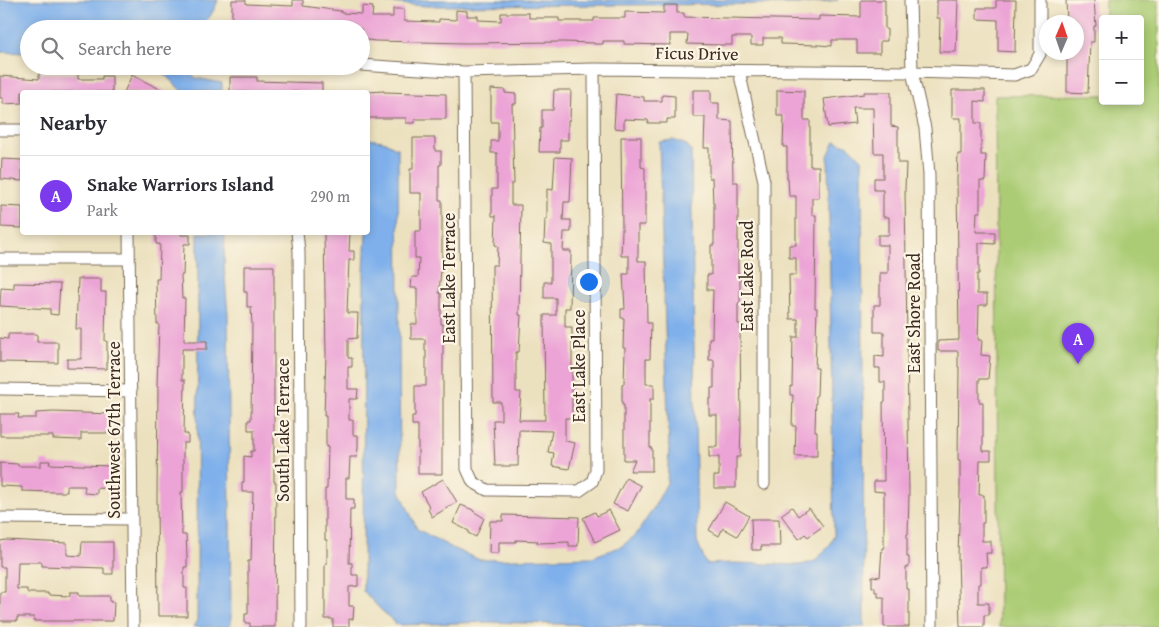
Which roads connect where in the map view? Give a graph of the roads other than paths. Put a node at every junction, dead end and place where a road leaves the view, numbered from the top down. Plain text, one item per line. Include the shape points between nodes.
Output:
1 (910, 0) edge
2 (1040, 0) edge
3 (370, 66) edge
4 (594, 69) junction
5 (740, 71) junction
6 (464, 72) junction
7 (912, 72) junction
8 (0, 130) edge
9 (20, 130) edge
10 (129, 235) edge
11 (297, 235) edge
12 (0, 259) edge
13 (129, 259) junction
14 (0, 389) edge
15 (131, 390) junction
16 (473, 482) joint
17 (764, 484) dead end
18 (0, 518) edge
19 (131, 519) junction
20 (133, 627) edge
21 (301, 627) edge
22 (932, 627) edge

1 - 7 street, East Shore Road
2 - 7 street, Ficus Drive via 1040,54 1031,69 1014,75
3 - 6 street, Ficus Drive
4 - 5 street, Ficus Drive
4 - 6 street, Ficus Drive
4 - 16 street, East Lake Place via 596,470 592,482 579,491 487,490
5 - 7 street, Ficus Drive
5 - 17 street, East Lake Road via 764,181
6 - 16 street, East Lake Terrace via 466,469
7 - 22 street, East Shore Road via 925,128 929,175
8 - 9 street
10 - 13 street, Southwest 67th Terrace
11 - 21 street, South Lake Terrace
12 - 13 street
13 - 15 street, Southwest 67th Terrace
14 - 15 street
15 - 19 street, Southwest 67th Terrace
18 - 19 street
19 - 20 street, Southwest 67th Terrace

